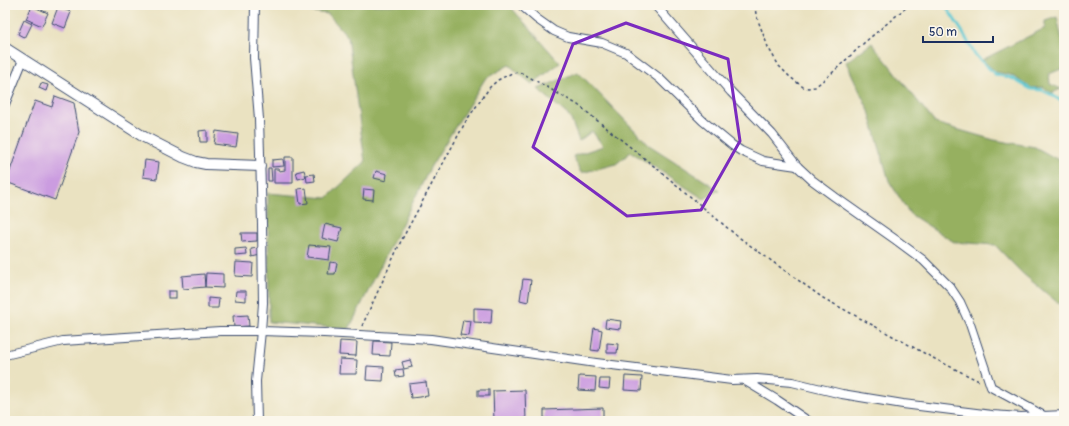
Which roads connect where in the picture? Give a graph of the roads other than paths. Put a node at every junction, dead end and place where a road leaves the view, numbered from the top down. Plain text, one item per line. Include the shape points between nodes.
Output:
1 (255, 5) edge
2 (521, 5) edge
3 (655, 5) edge
4 (5, 48) edge
5 (23, 60) junction
6 (5, 104) edge
7 (260, 166) junction
8 (797, 166) junction
9 (261, 331) junction
10 (5, 355) edge
11 (744, 380) junction
12 (1064, 415) edge
13 (1045, 416) junction
14 (257, 421) edge
15 (808, 421) edge

1 - 7 street via 254,58
2 - 8 street via 554,31 568,37 602,42 626,53 659,78 732,146 763,161
3 - 8 street via 731,92 772,134
4 - 5 street
5 - 6 street
5 - 7 street via 144,137 183,157 206,164
7 - 9 street via 263,303
8 - 13 street via 812,180 923,260 950,287 970,324 991,387
9 - 10 street via 220,331 63,341
9 - 11 street via 431,339 634,368
9 - 14 street via 256,381
11 - 13 street via 792,382 842,394 992,415
11 - 15 street
12 - 13 street

